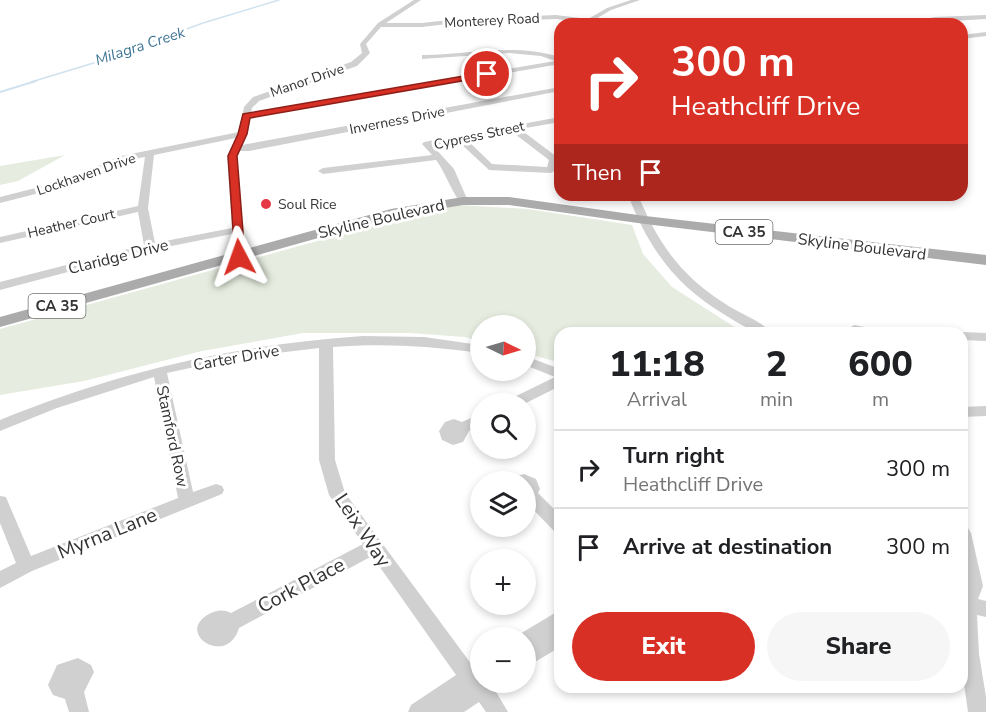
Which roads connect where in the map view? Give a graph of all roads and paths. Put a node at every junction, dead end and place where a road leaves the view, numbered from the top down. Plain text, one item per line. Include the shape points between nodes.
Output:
1 (418, 0) edge
2 (637, 0) edge
3 (986, 17) edge
4 (564, 18) edge
5 (594, 18) edge
6 (960, 18) edge
7 (382, 23) junction
8 (986, 34) edge
9 (968, 36) edge
10 (425, 57) dead end
11 (554, 59) edge
12 (554, 62) edge
13 (554, 90) edge
14 (549, 91) junction
15 (554, 94) edge
16 (246, 116) junction
17 (554, 120) edge
18 (512, 127) junction
19 (243, 134) junction
20 (459, 138) junction
21 (235, 148) junction
22 (150, 152) junction
23 (437, 157) junction
24 (323, 171) dead end
25 (0, 200) edge
26 (463, 201) junction
27 (639, 201) edge
28 (143, 208) junction
29 (645, 220) junction
30 (237, 230) junction
31 (0, 240) edge
32 (150, 247) junction
33 (239, 257) junction
34 (986, 260) edge
35 (0, 286) edge
36 (0, 322) edge
37 (755, 327) edge
38 (968, 336) edge
39 (986, 337) edge
40 (326, 343) junction
41 (470, 347) edge
42 (536, 364) edge
43 (160, 371) junction
44 (554, 372) edge
45 (554, 383) edge
46 (534, 393) edge
47 (986, 411) edge
48 (968, 412) edge
49 (470, 424) edge
50 (0, 426) edge
51 (462, 428) dead end
52 (216, 490) dead end
53 (187, 501) junction
54 (0, 502) edge
55 (536, 503) edge
56 (554, 520) edge
57 (373, 547) junction
58 (968, 559) edge
59 (26, 566) junction
60 (0, 580) edge
61 (971, 601) edge
62 (230, 622) dead end
63 (554, 622) edge
64 (536, 634) edge
65 (554, 640) edge
66 (536, 652) edge
67 (470, 668) edge
68 (470, 685) edge
69 (73, 688) dead end
70 (470, 689) edge
71 (487, 693) edge
72 (79, 712) edge
73 (418, 712) edge
74 (446, 712) edge
75 (498, 712) edge
76 (978, 712) edge

1 - 7 street, Manor Drive
2 - 5 street, Monterey Road
3 - 6 street
4 - 7 street, Monterey Road
7 - 16 street, Manor Drive via 365,40 366,54 359,61 262,96 248,107
8 - 9 street
10 - 11 street via 510,49
12 - 16 street
13 - 14 street, Inverness Drive
14 - 15 street
14 - 21 street, Inverness Drive
16 - 19 street
17 - 18 street, Cypress Street
18 - 20 street, Cypress Street
18 - 20 street via 554,159 551,170 489,167
19 - 21 street
19 - 22 street, Lockhaven Drive
20 - 23 street, Cypress Street via 427,144
21 - 30 street via 232,156
22 - 25 street, Lockhaven Drive via 95,168 63,184
22 - 28 street
23 - 24 street
23 - 26 street, Cypress Street via 449,169
26 - 29 main road, Skyline Boulevard / CA 35 via 509,201
26 - 33 main road, Skyline Boulevard / CA 35 via 396,212
27 - 29 street
28 - 31 street, Heather Court
28 - 32 street
29 - 34 main road, Skyline Boulevard / CA 35
29 - 37 street via 668,261 684,278 722,308
30 - 32 street, Claridge Drive
30 - 33 street
32 - 35 street, Claridge Drive
33 - 36 main road, Skyline Boulevard / CA 35
38 - 39 street
40 - 41 street, Carter Drive via 444,341
40 - 43 street, Carter Drive
40 - 57 street, Leix Way via 327,460 337,495
42 - 44 street
43 - 50 street, Carter Drive
43 - 53 street, Stamford Row
45 - 46 street
47 - 48 street
49 - 51 street
52 - 53 street, Myrna Lane
53 - 59 street, Myrna Lane
54 - 59 street
55 - 56 street
57 - 62 street, Cork Place
57 - 67 street, Leix Way
58 - 61 street via 974,586
59 - 60 street, Myrna Lane
61 - 76 street via 969,654
63 - 64 street
65 - 66 street
68 - 73 street
69 - 72 street
70 - 74 street
71 - 75 street, Leix Way

